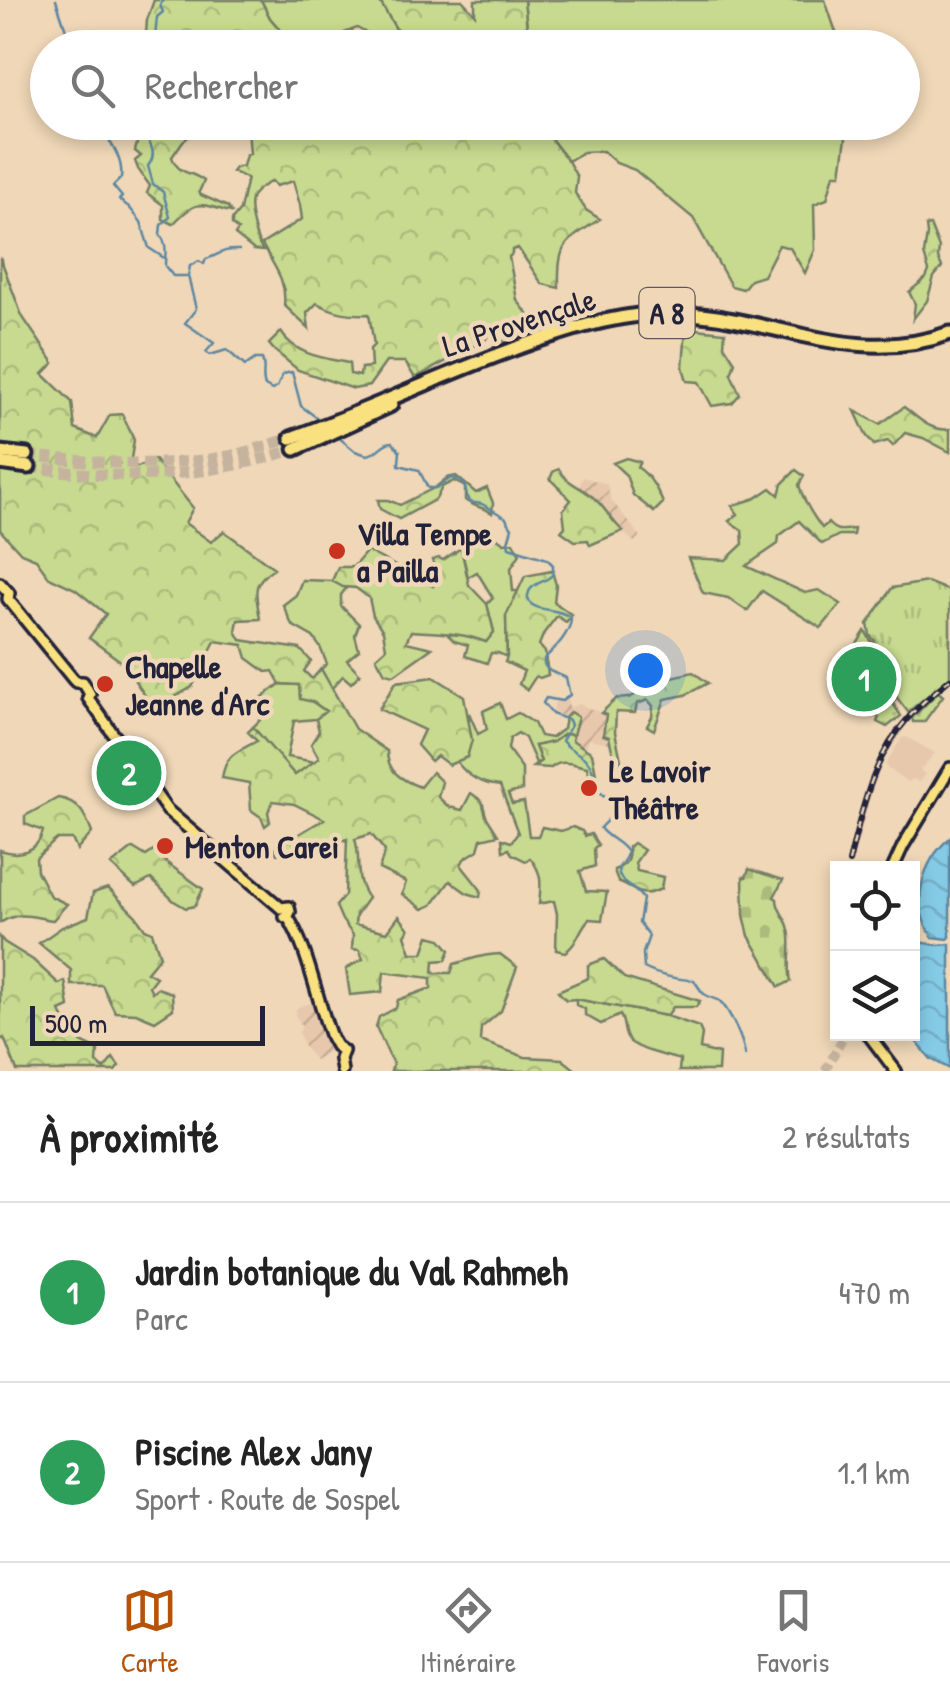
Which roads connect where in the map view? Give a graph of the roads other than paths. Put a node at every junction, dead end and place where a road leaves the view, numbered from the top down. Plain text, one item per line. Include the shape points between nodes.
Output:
1 (950, 336) edge
2 (293, 444) tunnel mouth
3 (0, 452) edge
4 (0, 463) edge
5 (0, 583) edge
6 (4, 598) edge
7 (950, 768) edge
8 (950, 778) edge
9 (898, 861) edge
10 (900, 861) edge
11 (874, 1041) edge
12 (340, 1071) edge
13 (896, 1071) edge

1 - 2 highway, La Provençale / A 8 via 916,349 803,338 720,316 667,313 606,321 472,367
3 - 4 highway via 28,461
5 - 6 main road via 10,593
6 - 12 main road via 85,685 167,810 284,912 300,942
7 - 9 main road
8 - 10 main road
11 - 13 main road

